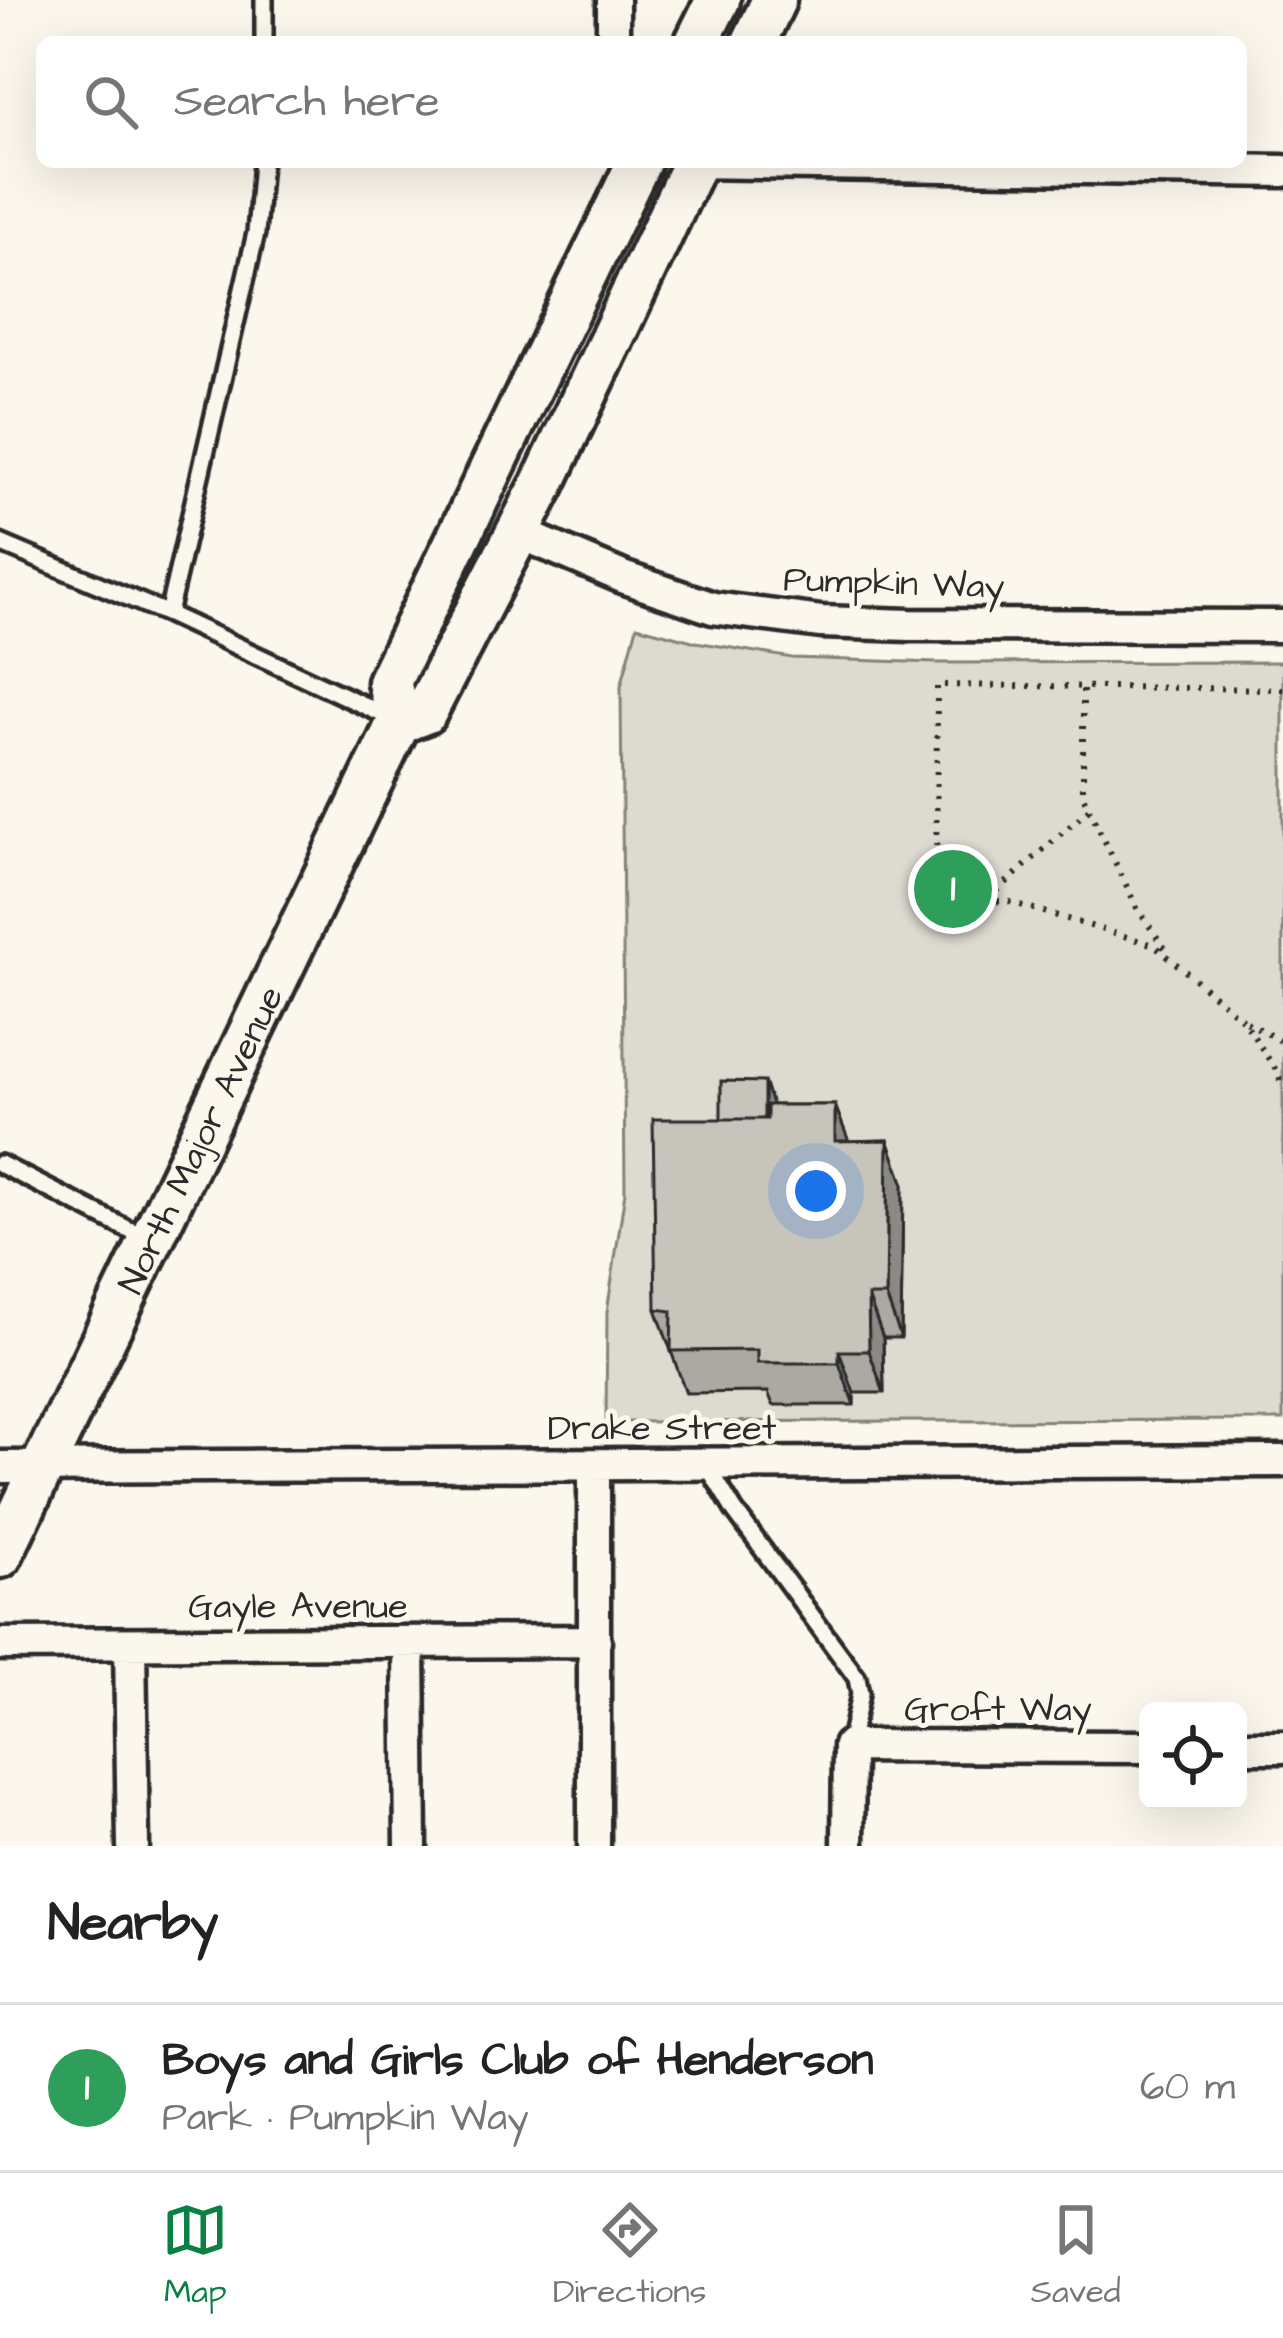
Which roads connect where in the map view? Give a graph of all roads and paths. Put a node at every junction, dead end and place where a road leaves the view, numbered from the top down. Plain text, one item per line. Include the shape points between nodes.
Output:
1 (264, 0) edge
2 (614, 0) edge
3 (718, 0) edge
4 (774, 0) edge
5 (264, 36) edge
6 (613, 36) edge
7 (700, 36) edge
8 (757, 36) edge
9 (261, 168) edge
10 (636, 168) edge
11 (690, 168) edge
12 (1061, 168) edge
13 (1283, 171) edge
14 (518, 532) junction
15 (0, 542) edge
16 (168, 614) junction
17 (1283, 626) edge
18 (1083, 688) junction
19 (1283, 689) edge
20 (399, 722) junction
21 (1089, 809) junction
22 (986, 901) junction
23 (1174, 962) junction
24 (1244, 1021) junction
25 (1283, 1042) edge
26 (1283, 1088) edge
27 (0, 1164) edge
28 (151, 1240) junction
29 (1283, 1461) edge
30 (707, 1465) junction
31 (594, 1466) junction
32 (0, 1467) edge
33 (42, 1467) junction
34 (0, 1556) edge
35 (596, 1641) junction
36 (410, 1642) junction
37 (0, 1644) edge
38 (130, 1644) junction
39 (849, 1746) junction
40 (1139, 1747) edge
41 (1247, 1747) edge
42 (1283, 1747) edge
43 (133, 1846) edge
44 (411, 1846) edge
45 (594, 1846) edge
46 (848, 1846) edge

1 - 5 lane
2 - 6 street
3 - 7 street
4 - 8 street
9 - 16 lane via 256,233
10 - 20 street, North Major Avenue via 388,682
11 - 14 street, North Major Avenue
12 - 13 street
14 - 17 street, Pumpkin Way via 713,608 820,622
14 - 20 street, North Major Avenue via 425,712
15 - 16 lane
16 - 20 lane
18 - 19 path
18 - 21 path
18 - 22 path via 937,685 936,902
20 - 28 street, North Major Avenue
21 - 22 path
21 - 23 path via 1138,910
22 - 23 path via 1075,919 1154,945
23 - 24 path
24 - 25 path
24 - 26 path
27 - 28 lane
28 - 33 street, North Major Avenue
29 - 30 street, Drake Street
30 - 31 street, Drake Street
30 - 39 lane via 857,1678
31 - 33 street, Drake Street
31 - 35 street
32 - 33 street, Drake Street
33 - 34 street, North Major Avenue
35 - 36 street, Gayle Avenue
35 - 45 street
36 - 38 street, Gayle Avenue
36 - 44 street
37 - 38 street, Gayle Avenue
38 - 43 street
39 - 40 street, Groft Way
39 - 46 street
41 - 42 street

